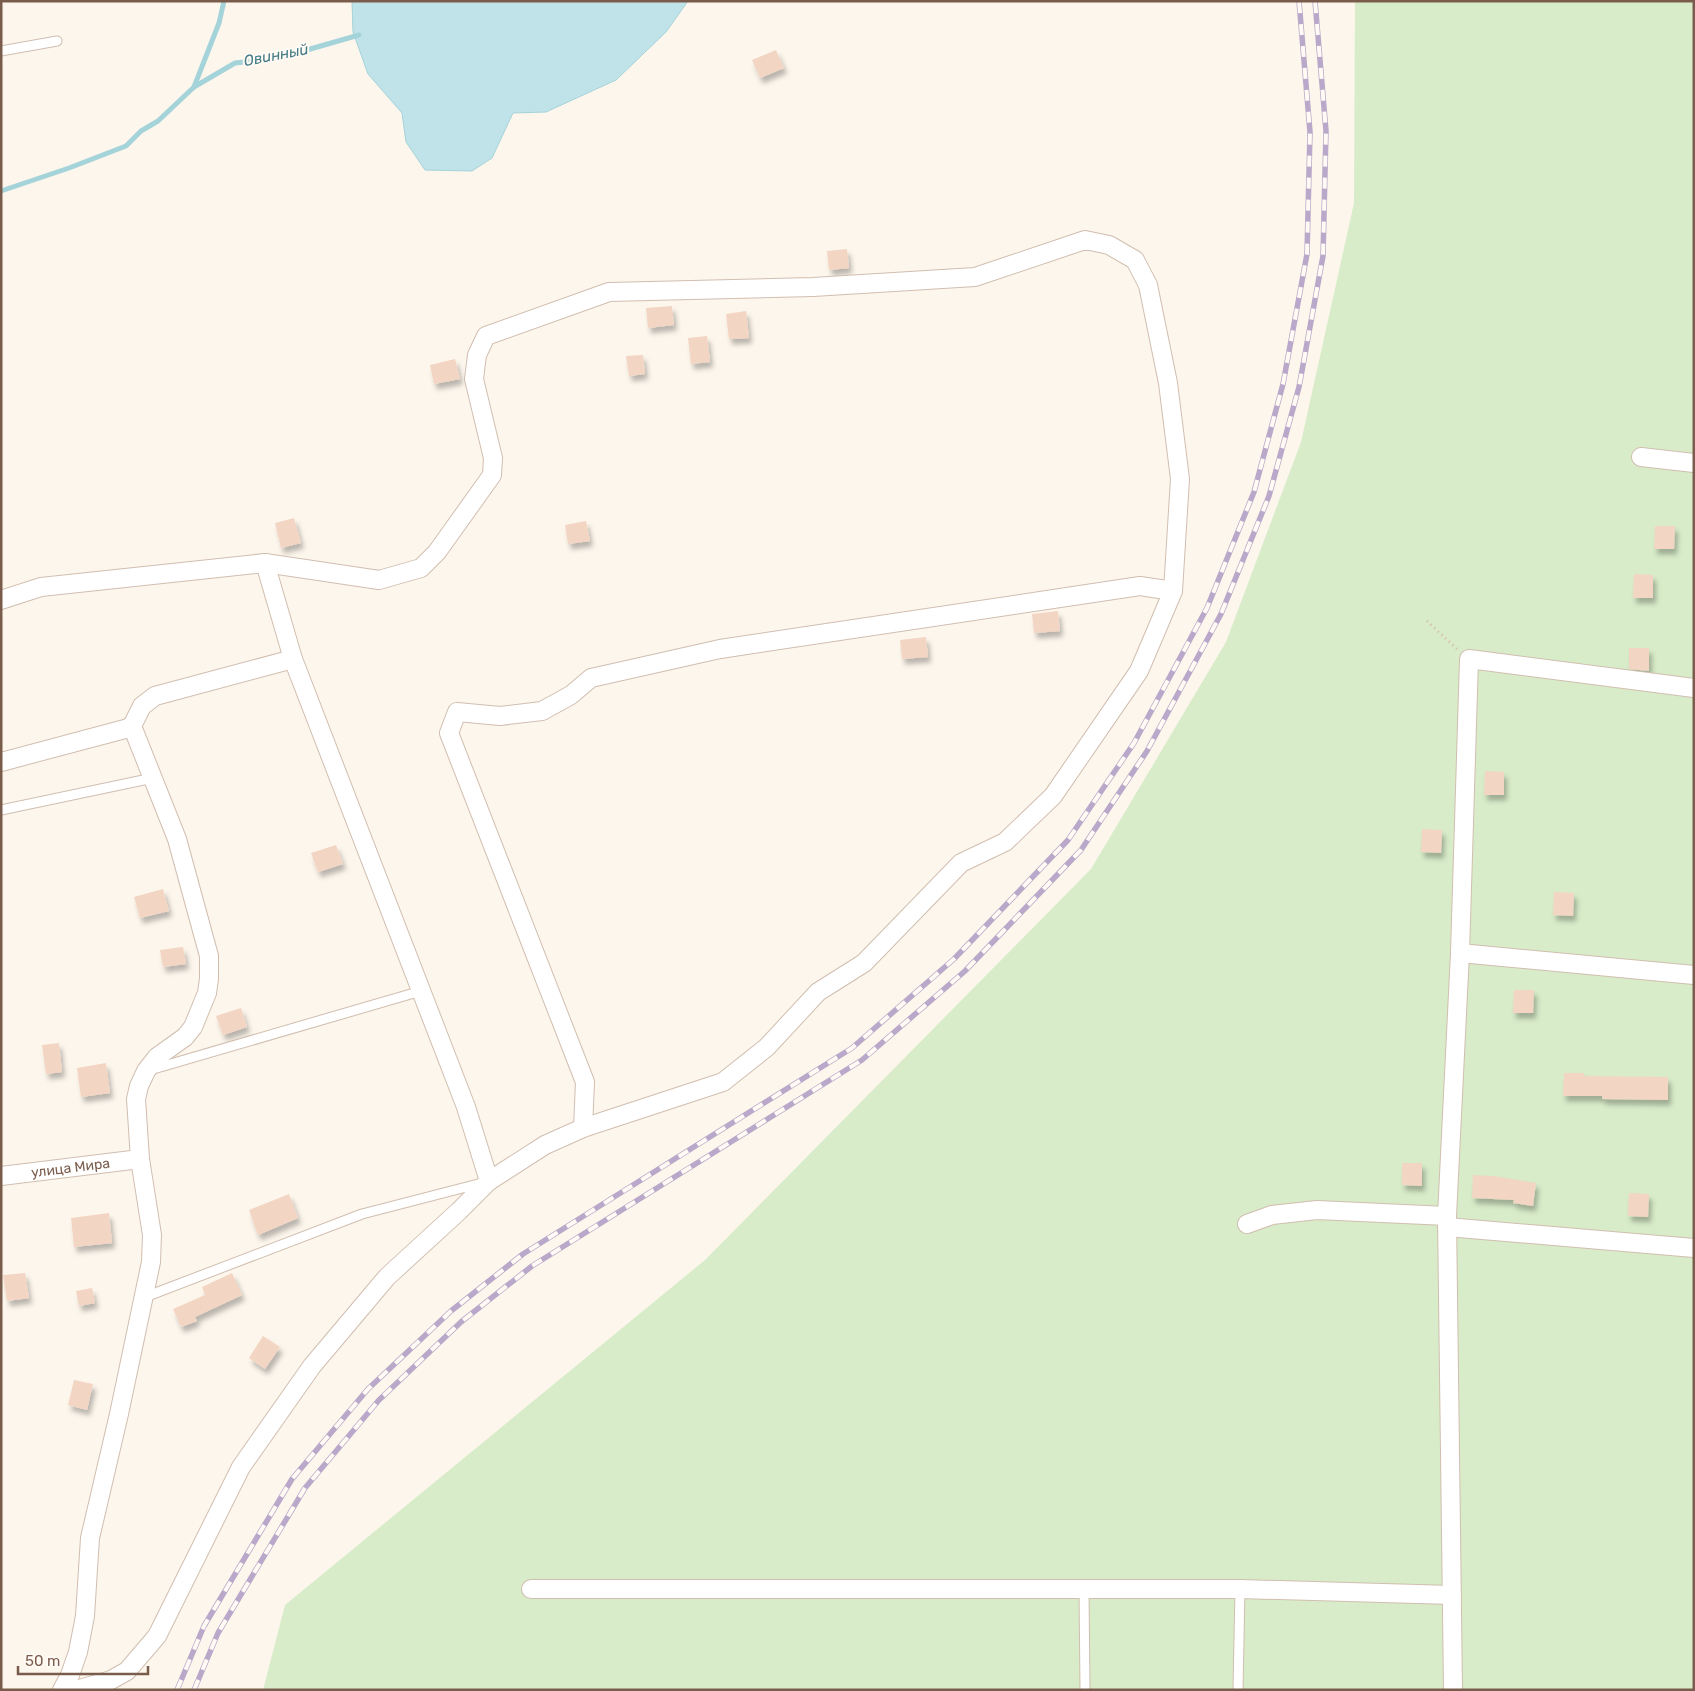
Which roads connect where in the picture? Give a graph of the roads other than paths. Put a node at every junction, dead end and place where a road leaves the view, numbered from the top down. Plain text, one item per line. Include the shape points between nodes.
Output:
1 (57, 41) dead end
2 (1, 51) edge
3 (1641, 457) dead end
4 (1694, 463) edge
5 (265, 563) junction
6 (1173, 591) junction
7 (1, 600) edge
8 (293, 659) junction
9 (1694, 688) edge
10 (132, 726) junction
11 (1, 762) edge
12 (153, 778) junction
13 (1, 810) edge
14 (1460, 953) junction
15 (1694, 975) edge
16 (421, 991) junction
17 (146, 1071) junction
18 (583, 1128) junction
19 (140, 1159) junction
20 (1, 1176) edge
21 (489, 1181) junction
22 (1447, 1221) junction
23 (1247, 1224) dead end
24 (1694, 1248) edge
25 (145, 1298) junction
26 (531, 1589) dead end
27 (1084, 1589) junction
28 (1240, 1589) junction
29 (1452, 1595) junction
30 (115, 1685) edge
31 (62, 1690) edge
32 (76, 1690) edge
33 (1085, 1690) edge
34 (1238, 1690) edge
35 (1453, 1690) edge

1 - 2 lane
3 - 4 street
5 - 6 street via 379,580 422,568 438,552 492,475 493,458 474,379 477,356 486,336 609,292 813,287 975,277 1086,240 1109,246 1135,260 1148,285 1168,383 1180,479
5 - 7 street via 41,587
5 - 8 street
6 - 18 street via 1139,671 1053,796 1005,842 961,863 864,963 818,992 767,1046 723,1082
6 - 18 street via 1140,586 720,649 591,678 571,696 542,711 500,716 458,712 449,733 585,1082
8 - 10 street via 154,696 142,706
8 - 16 street
9 - 14 street via 1469,659
10 - 11 street
10 - 12 street
12 - 13 lane
12 - 17 street via 180,849 210,956 207,993 193,1027 185,1037 157,1057
14 - 15 street
14 - 22 street
16 - 17 lane
16 - 21 street via 466,1106
17 - 19 street via 136,1099
18 - 21 street via 545,1145
19 - 20 street, улица Мира
19 - 25 street via 152,1235
21 - 25 lane via 362,1214
21 - 30 street via 388,1277 312,1366 241,1467 157,1636
22 - 23 street via 1317,1210 1272,1215
22 - 24 street
22 - 29 street
25 - 31 street via 90,1538 85,1616 78,1652
26 - 27 street
27 - 28 street
27 - 33 lane
28 - 29 street
28 - 34 lane
29 - 35 street
30 - 32 street

